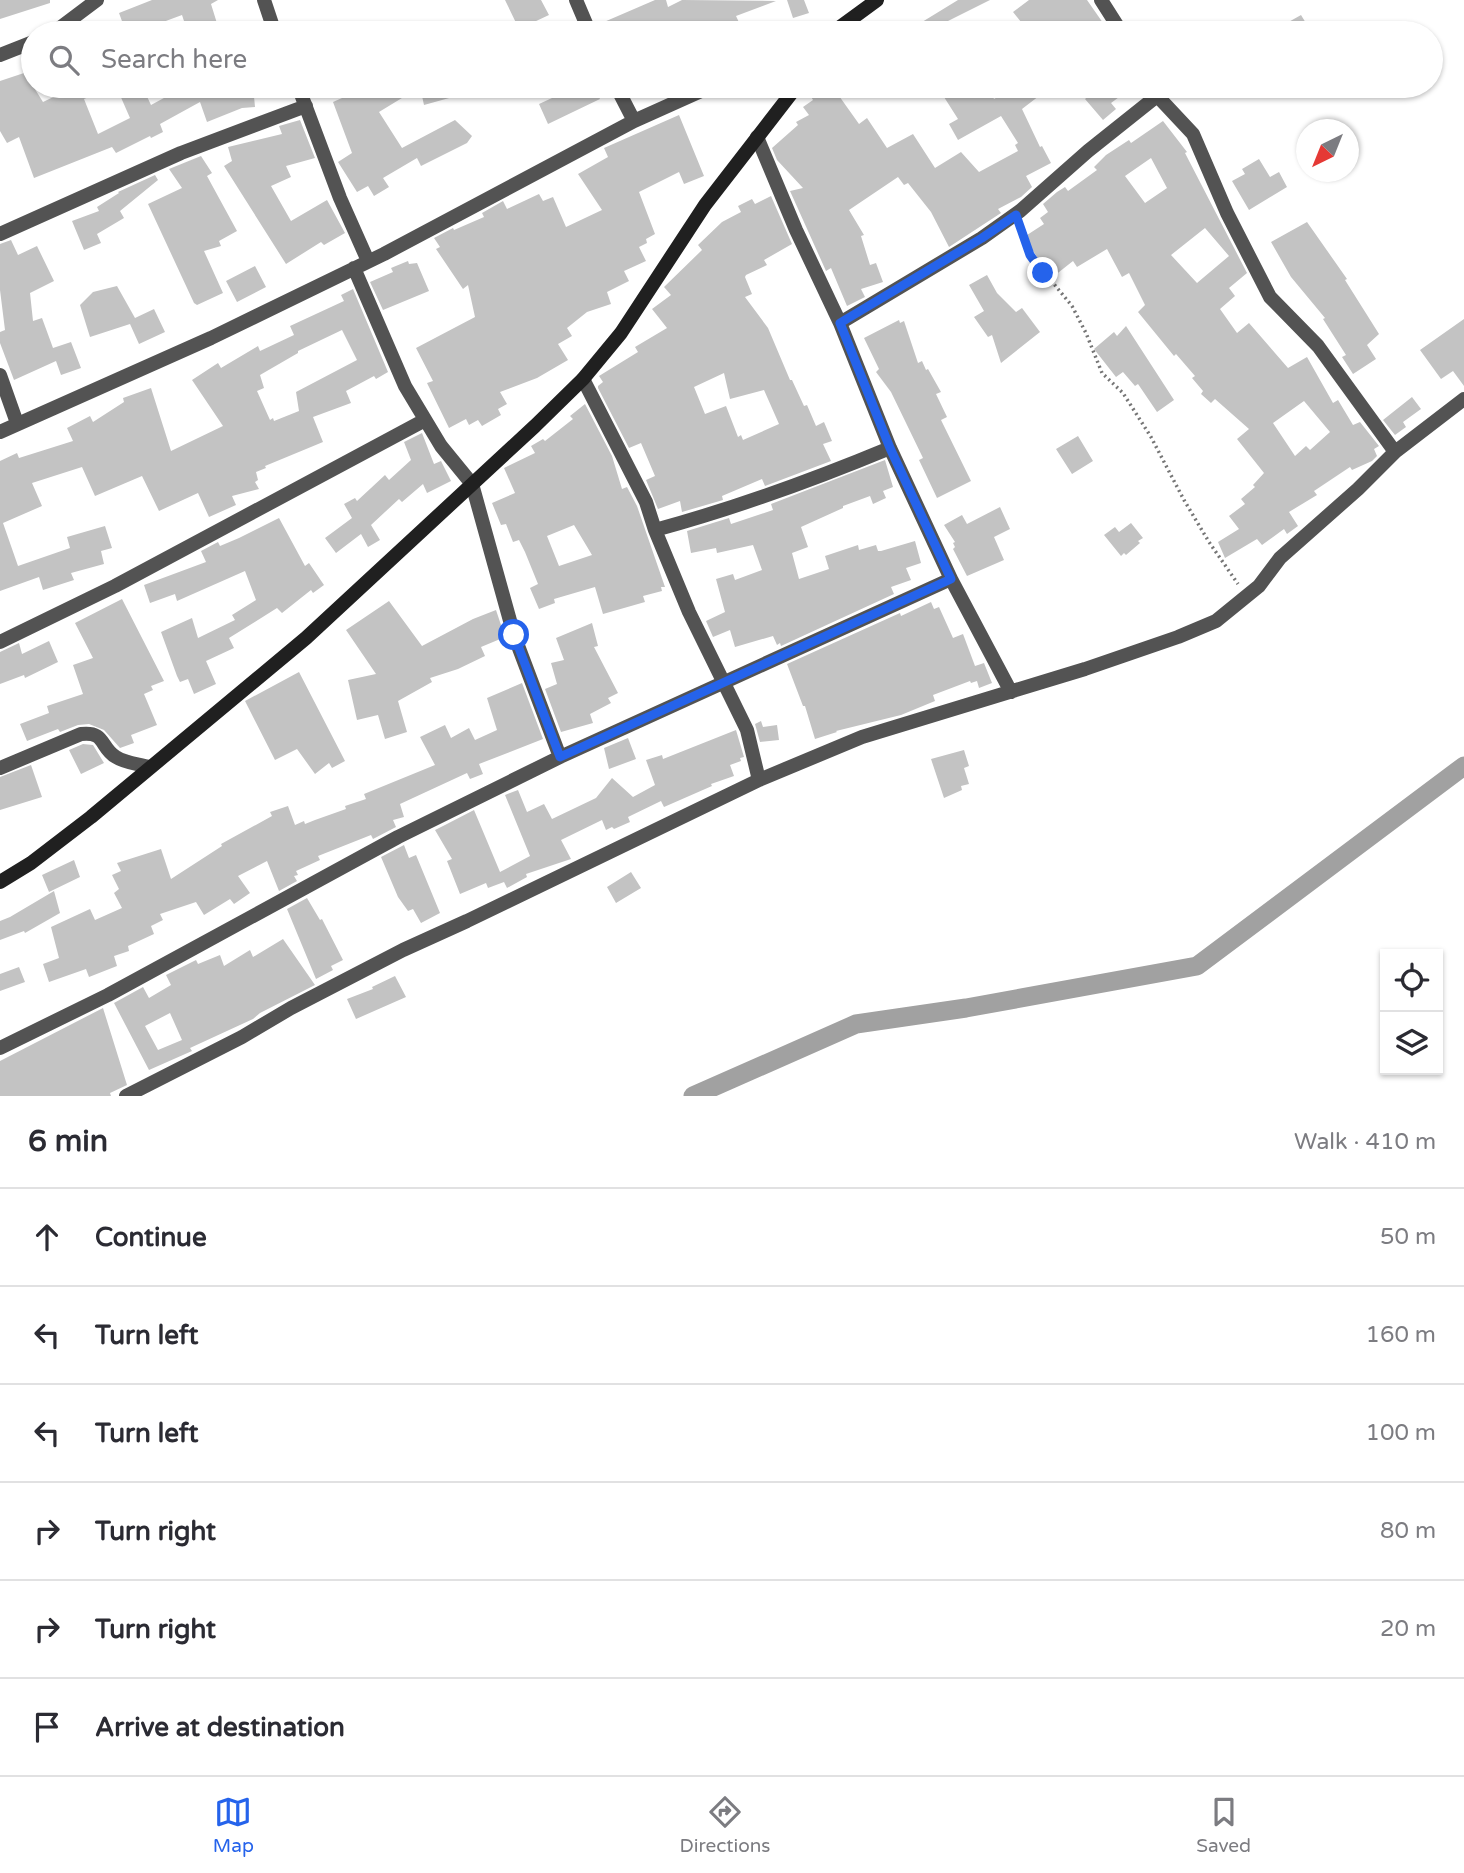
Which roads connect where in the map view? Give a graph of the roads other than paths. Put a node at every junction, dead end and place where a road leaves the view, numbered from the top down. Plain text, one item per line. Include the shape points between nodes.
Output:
1 (97, 0) edge
2 (264, 0) edge
3 (576, 0) edge
4 (1101, 0) edge
5 (872, 1) edge
6 (69, 21) edge
7 (271, 21) edge
8 (585, 21) edge
9 (846, 21) edge
10 (1114, 21) edge
11 (21, 47) edge
12 (0, 55) edge
13 (303, 98) edge
14 (622, 98) edge
15 (685, 98) edge
16 (788, 98) edge
17 (1145, 98) edge
18 (1159, 98) edge
19 (306, 106) junction
20 (634, 121) junction
21 (757, 137) junction
22 (0, 234) edge
23 (368, 261) junction
24 (354, 268) junction
25 (840, 323) junction
26 (0, 375) edge
27 (583, 379) junction
28 (1464, 399) edge
29 (425, 419) junction
30 (17, 423) junction
31 (0, 432) edge
32 (890, 448) junction
33 (1395, 452) junction
34 (472, 484) junction
35 (655, 530) junction
36 (951, 579) junction
37 (0, 642) edge
38 (724, 684) junction
39 (1011, 692) junction
40 (560, 757) junction
41 (149, 767) junction
42 (0, 768) edge
43 (759, 780) junction
44 (0, 882) edge
45 (0, 1048) edge
46 (126, 1096) edge

1 - 6 street
2 - 7 street
3 - 8 street
4 - 10 street
5 - 9 main road
11 - 12 street
13 - 19 street
14 - 20 street
15 - 20 street
16 - 21 main road
17 - 25 street via 1016,215
18 - 33 street via 1193,134 1270,297 1318,346
19 - 22 street via 181,153
19 - 23 street
20 - 23 street
21 - 25 street
21 - 27 main road via 705,205 621,333
23 - 24 street
24 - 29 street via 405,386
24 - 30 street via 211,338
25 - 32 street
26 - 30 street
27 - 34 main road
27 - 35 street via 646,502
28 - 33 street
29 - 34 street
29 - 37 street via 115,586
30 - 31 street
32 - 35 street via 730,509
32 - 36 street
33 - 39 street via 1280,558 1259,586 1216,621 1178,638
34 - 40 street via 514,635
34 - 41 main road via 306,638
35 - 38 street
36 - 38 street
36 - 39 street
38 - 40 street
38 - 43 street via 747,730
39 - 43 street via 862,737
40 - 45 street via 398,837 108,995
41 - 42 street via 115,757 91,733
41 - 44 main road via 91,817
43 - 46 street via 403,950

